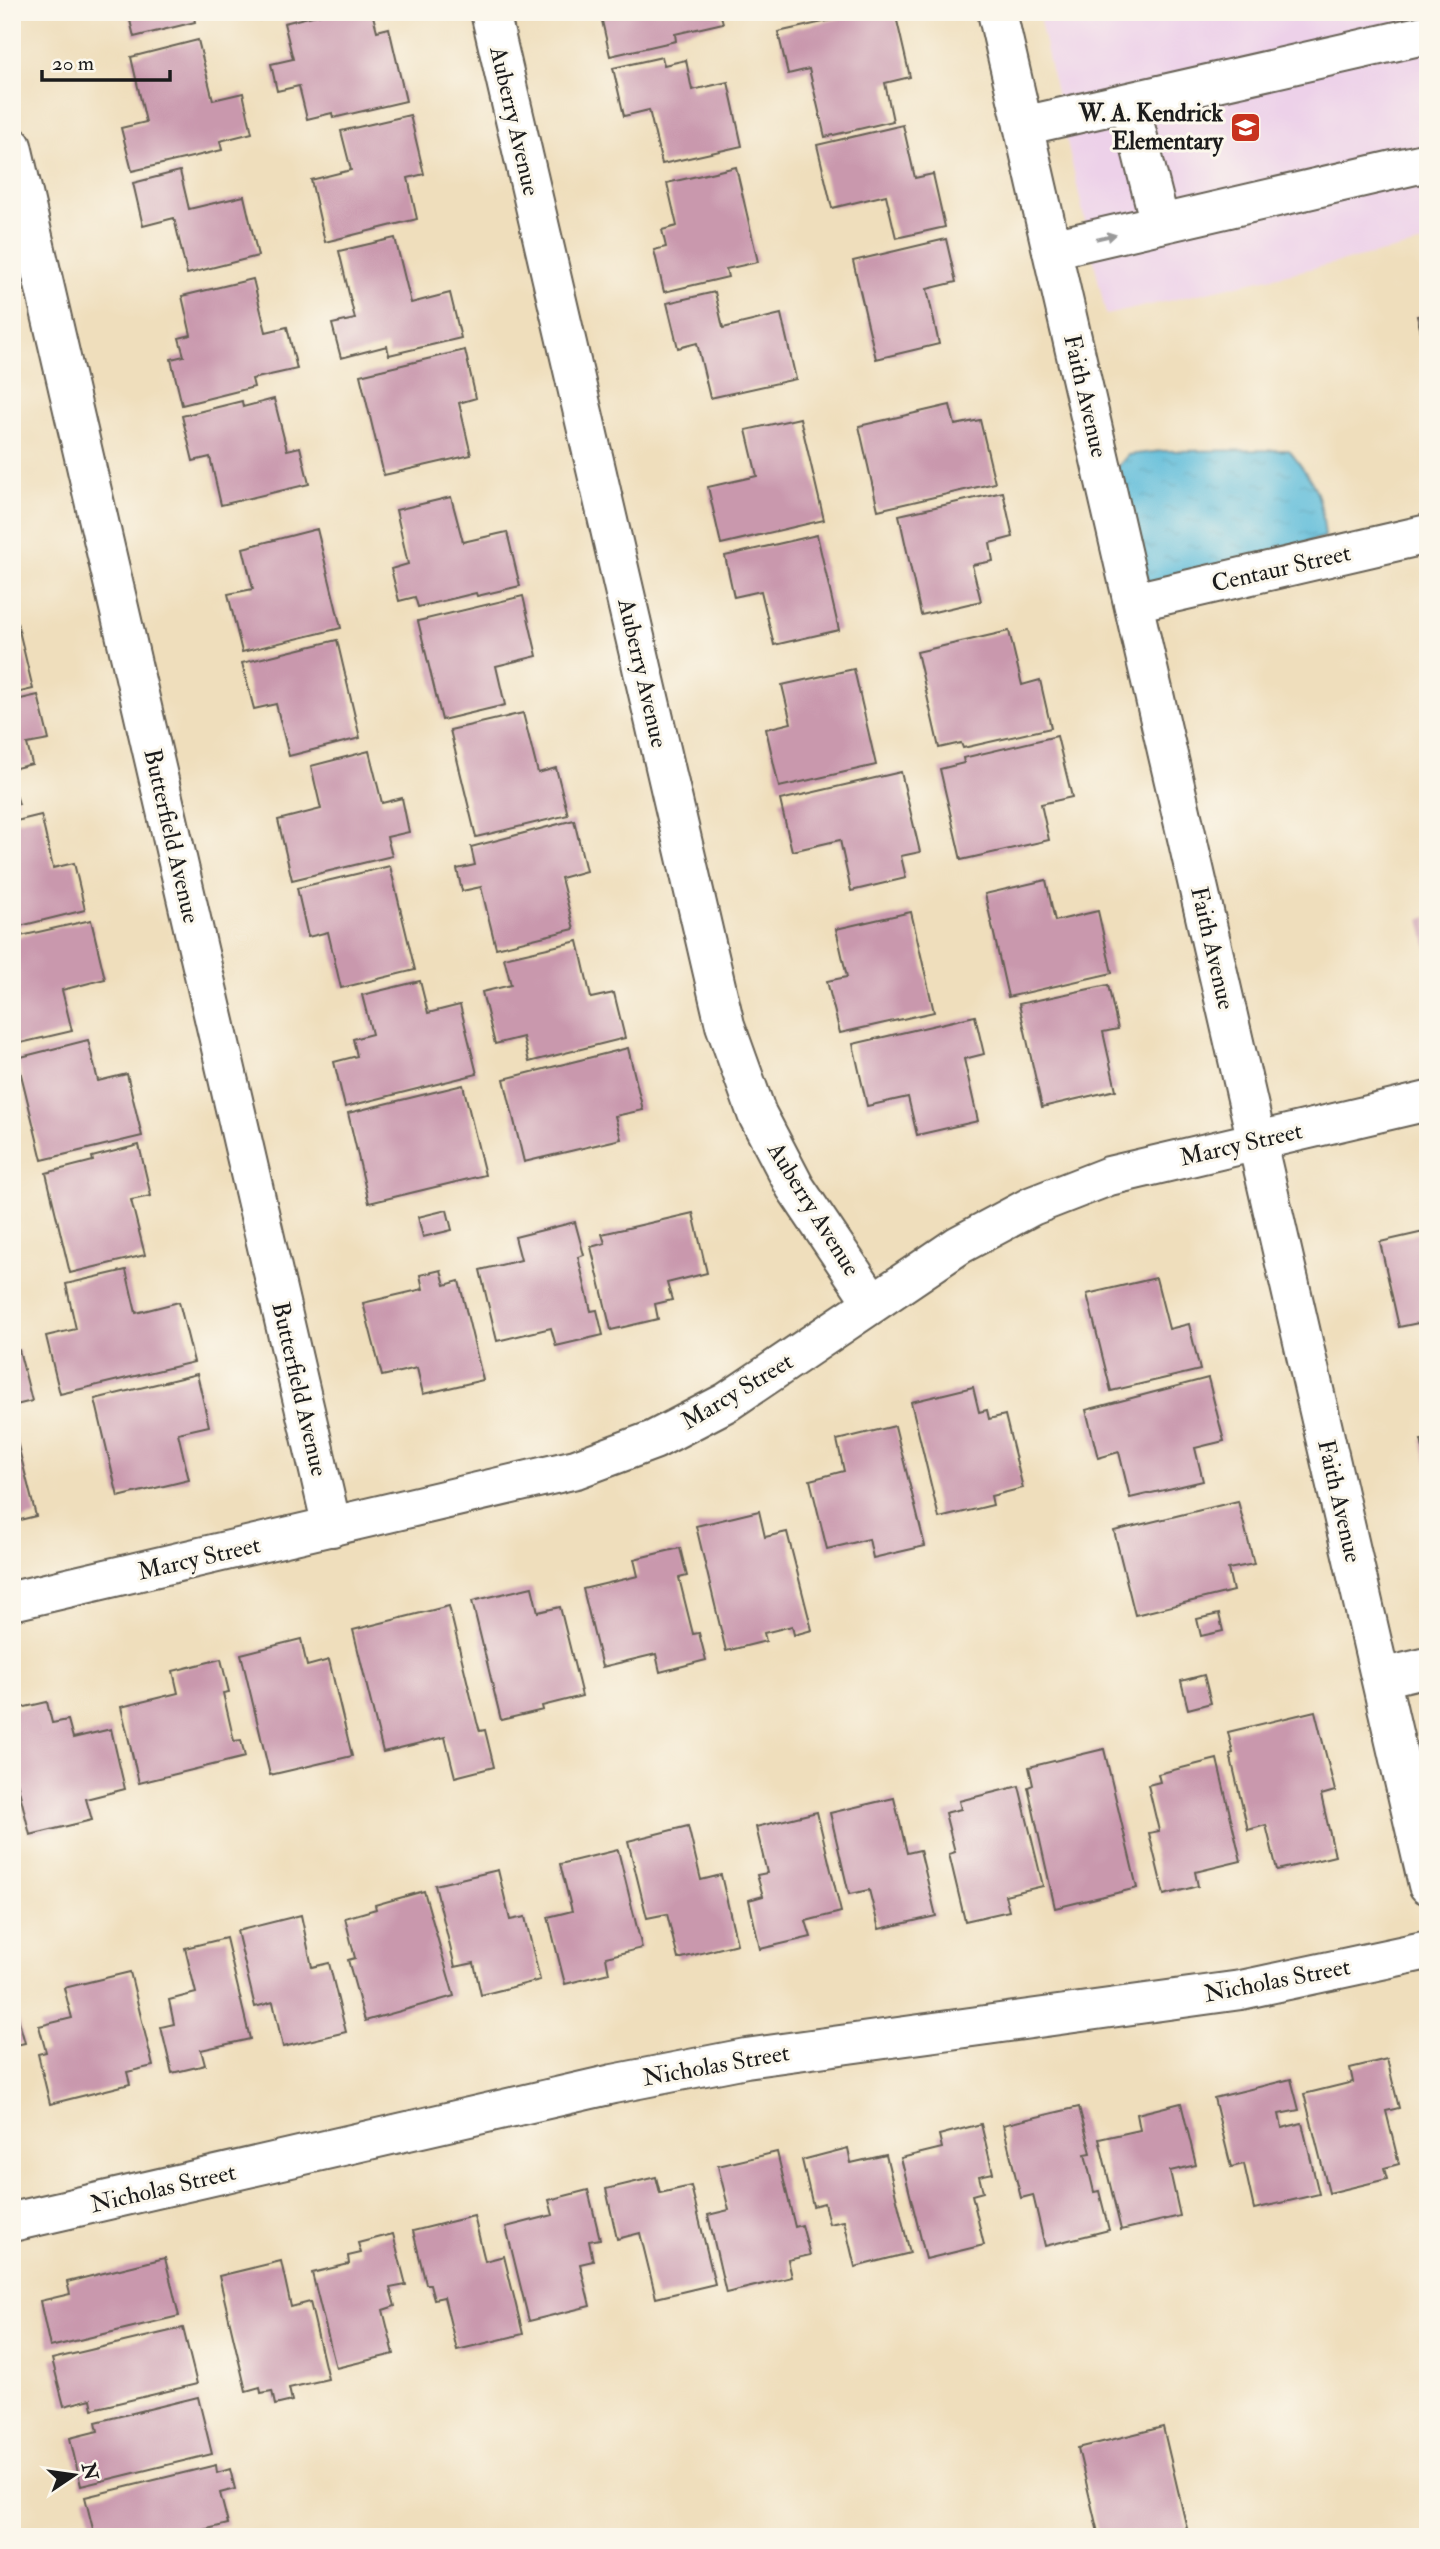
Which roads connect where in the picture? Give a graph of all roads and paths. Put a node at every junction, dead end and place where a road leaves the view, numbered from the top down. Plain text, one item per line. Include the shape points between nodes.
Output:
1 (489, 12) edge
2 (997, 12) edge
3 (1428, 34) edge
4 (1129, 102) junction
5 (1023, 125) junction
6 (12, 146) edge
7 (1428, 162) edge
8 (1160, 224) junction
9 (1052, 249) junction
10 (1428, 534) edge
11 (1133, 602) junction
12 (1428, 1101) edge
13 (1257, 1140) junction
14 (873, 1303) junction
15 (332, 1527) junction
16 (12, 1601) edge
17 (1428, 1667) edge
18 (1381, 1678) junction
19 (1428, 1885) edge
20 (1428, 1950) edge
21 (12, 2222) edge

1 - 14 street, Auberry Avenue via 725,1025 757,1114 789,1175
2 - 5 street, Faith Avenue
3 - 4 street
4 - 5 street
4 - 8 street
5 - 9 street, Faith Avenue
6 - 15 street, Butterfield Avenue
7 - 8 street
9 -> 8 street
9 - 11 street, Faith Avenue
10 - 11 street, Centaur Street
11 - 13 street, Faith Avenue
12 - 13 street, Marcy Street
13 - 14 street, Marcy Street via 1109,1176 1032,1206 959,1245
13 - 18 street, Faith Avenue
14 - 15 street, Marcy Street via 727,1402 654,1440 576,1469
15 - 16 street, Marcy Street
17 - 18 street
18 - 19 street, Faith Avenue
20 - 21 street, Nicholas Street via 1241,1990 746,2058 613,2084

